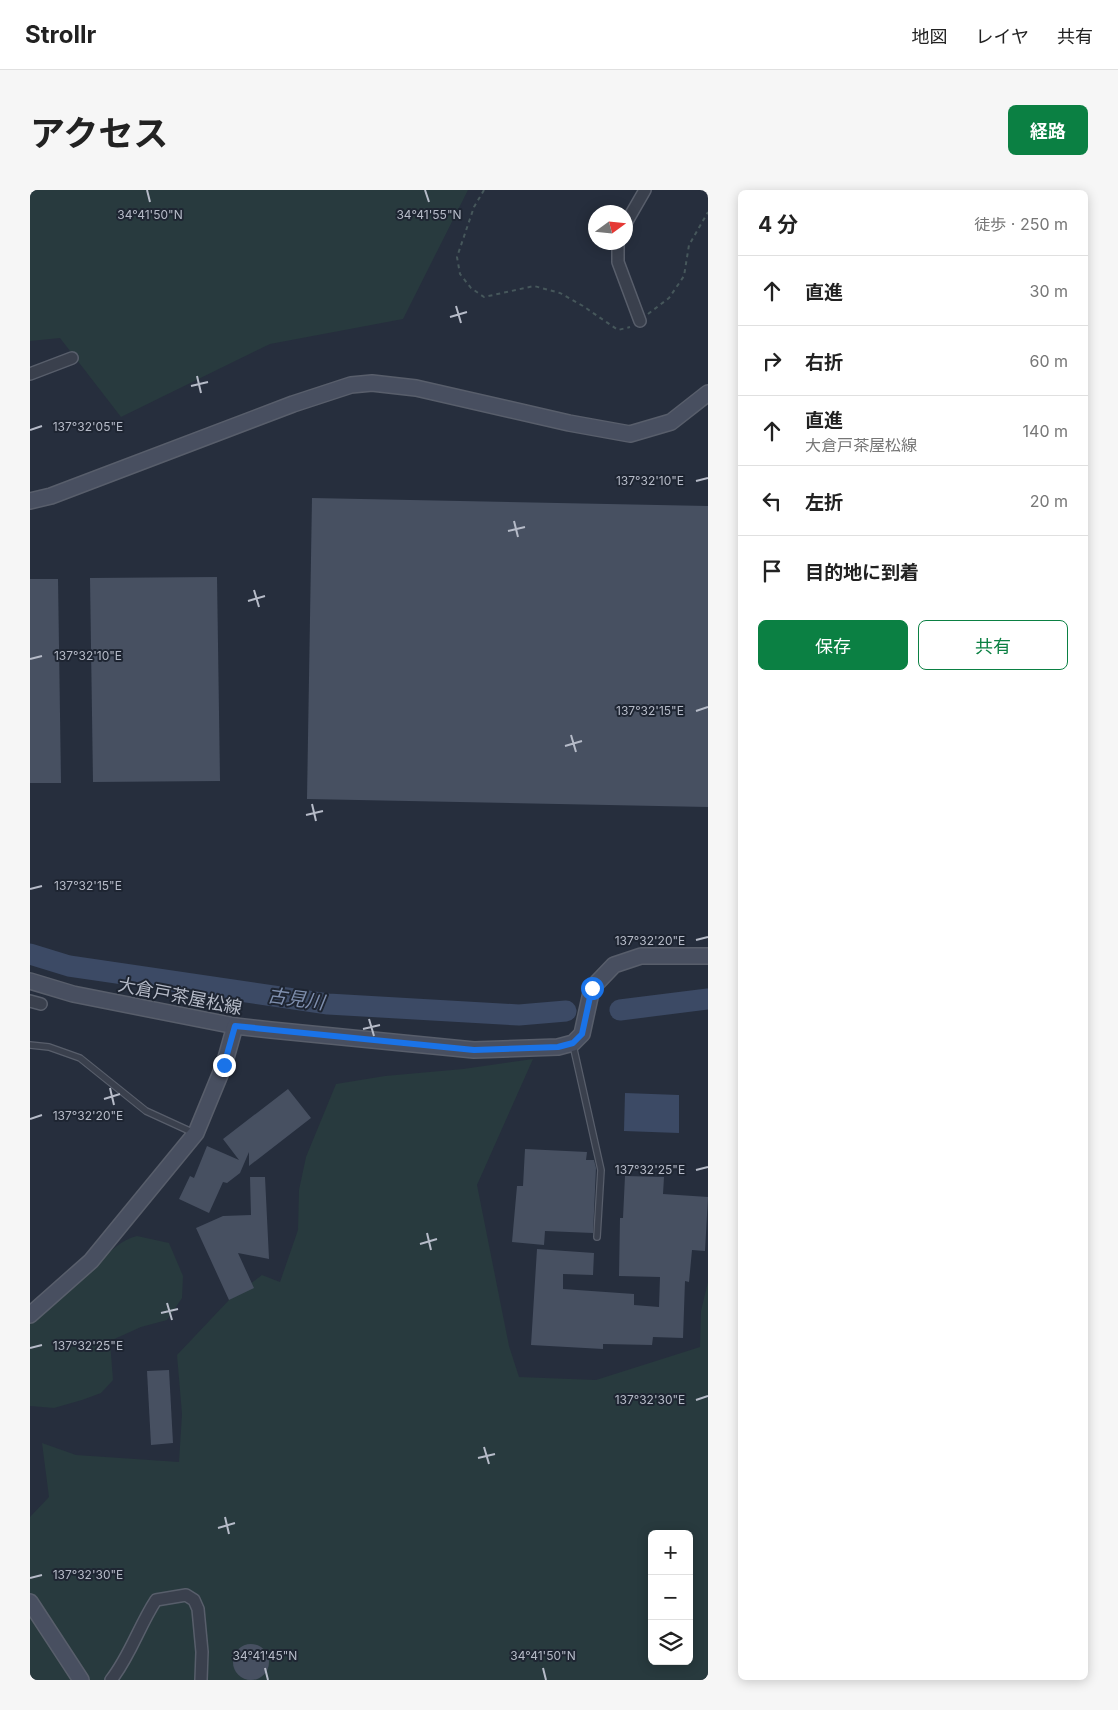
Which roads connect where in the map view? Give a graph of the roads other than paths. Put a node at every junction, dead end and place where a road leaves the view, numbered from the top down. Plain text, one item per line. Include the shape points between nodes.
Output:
1 (645, 190) edge
2 (633, 211) edge
3 (618, 250) edge
4 (640, 321) road end
5 (72, 358) dead end
6 (30, 374) edge
7 (708, 393) edge
8 (30, 501) edge
9 (708, 956) edge
10 (30, 981) edge
11 (235, 1026) junction
12 (573, 1043) junction
13 (30, 1044) edge
14 (196, 1133) junction
15 (597, 1237) dead end
16 (30, 1315) edge
17 (30, 1602) edge
18 (81, 1680) edge
19 (111, 1680) edge
20 (201, 1680) edge

1 - 2 street
3 - 4 street via 618,262
5 - 6 street
7 - 8 street via 671,422 630,434 416,388 352,385
9 - 12 street via 641,956 614,965 592,988 582,1034
10 - 11 street, 大倉戸茶屋松線 via 73,994
11 - 12 street, 大倉戸茶屋松線 via 474,1050 558,1047
11 - 14 street via 224,1065
12 - 15 lane via 601,1170
13 - 14 lane via 80,1058 146,1111
14 - 16 street via 91,1261
17 - 18 street
19 - 20 street via 156,1600 186,1594 198,1609

